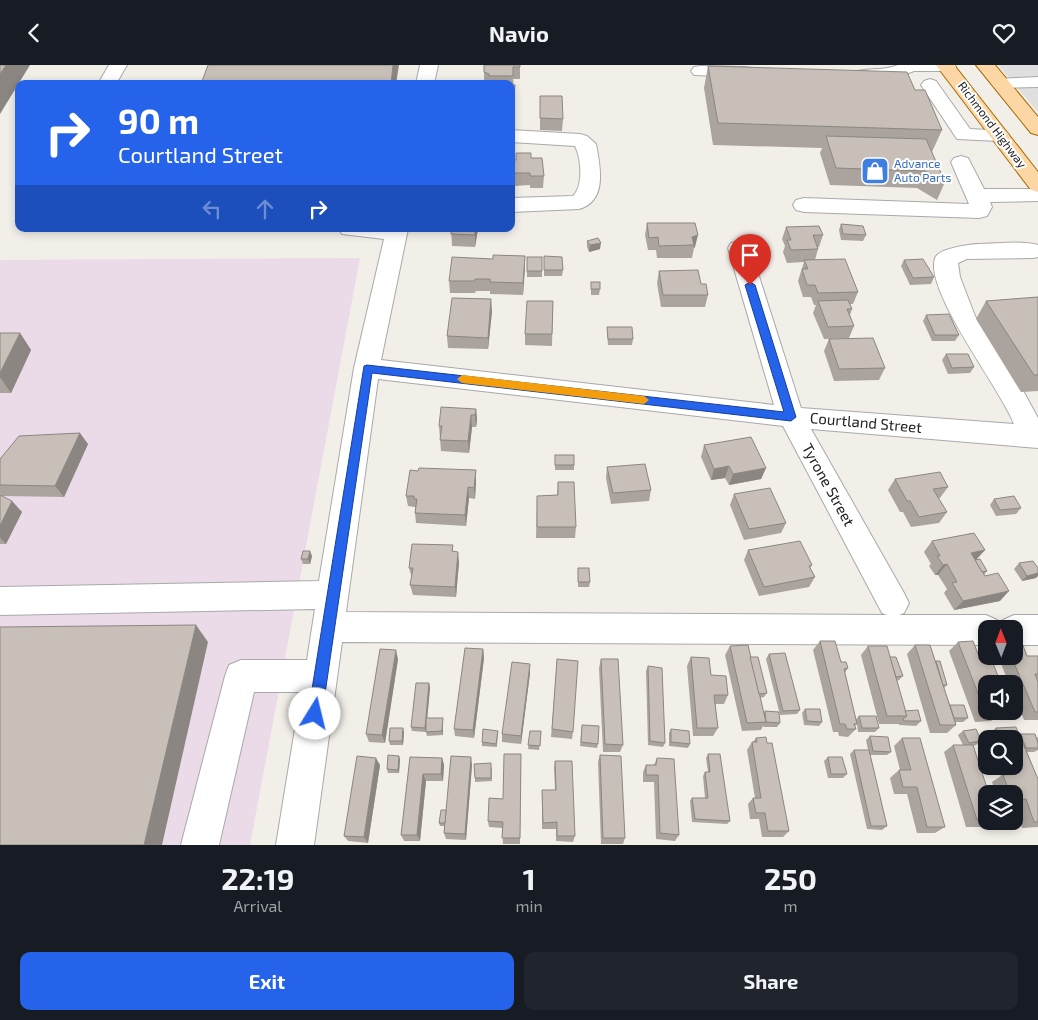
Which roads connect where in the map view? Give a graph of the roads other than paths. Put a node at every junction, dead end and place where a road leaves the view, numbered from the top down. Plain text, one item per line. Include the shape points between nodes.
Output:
1 (118, 65) edge
2 (429, 65) edge
3 (985, 65) edge
4 (910, 66) edge
5 (946, 66) edge
6 (700, 71) dead end
7 (767, 73) edge
8 (843, 74) edge
9 (891, 75) junction
10 (109, 80) edge
11 (426, 80) edge
12 (1038, 82) edge
13 (1000, 83) junction
14 (961, 84) junction
15 (930, 85) junction
16 (1038, 129) edge
17 (999, 135) junction
18 (515, 136) edge
19 (961, 162) dead end
20 (1038, 186) edge
21 (1038, 195) edge
22 (977, 196) junction
23 (515, 205) edge
24 (804, 205) dead end
25 (396, 232) edge
26 (738, 248) dead end
27 (1036, 256) edge
28 (367, 369) junction
29 (791, 417) junction
30 (1035, 437) edge
31 (333, 595) junction
32 (0, 601) edge
33 (894, 603) dead end
34 (328, 627) junction
35 (978, 630) edge
36 (1023, 630) edge
37 (1038, 631) edge
38 (321, 676) junction
39 (200, 845) edge
40 (295, 845) edge

1 - 10 street
2 - 11 street
3 - 13 main road
4 - 5 street
4 - 9 street
5 - 14 main road, Richmond Highway
6 - 7 street
8 - 9 street
9 - 15 street via 915,84
12 - 13 street
13 - 16 main road
14 - 15 street
14 - 17 main road, Richmond Highway
15 - 17 street via 964,135
17 - 20 main road, Richmond Highway
18 - 23 street via 580,140 586,144 591,183 588,196 579,202
19 - 22 street
21 - 22 street
22 - 24 street via 980,211
25 - 28 street
26 - 29 street, Tyrone Street
27 - 30 street via 965,252 946,259 946,270 960,310
28 - 29 street, Courtland Street
28 - 31 street
29 - 30 street, Courtland Street
29 - 33 street, Tyrone Street
31 - 32 street
31 - 34 street
34 - 35 street
34 - 38 street
36 - 37 street
38 - 39 street via 241,676
38 - 40 street

